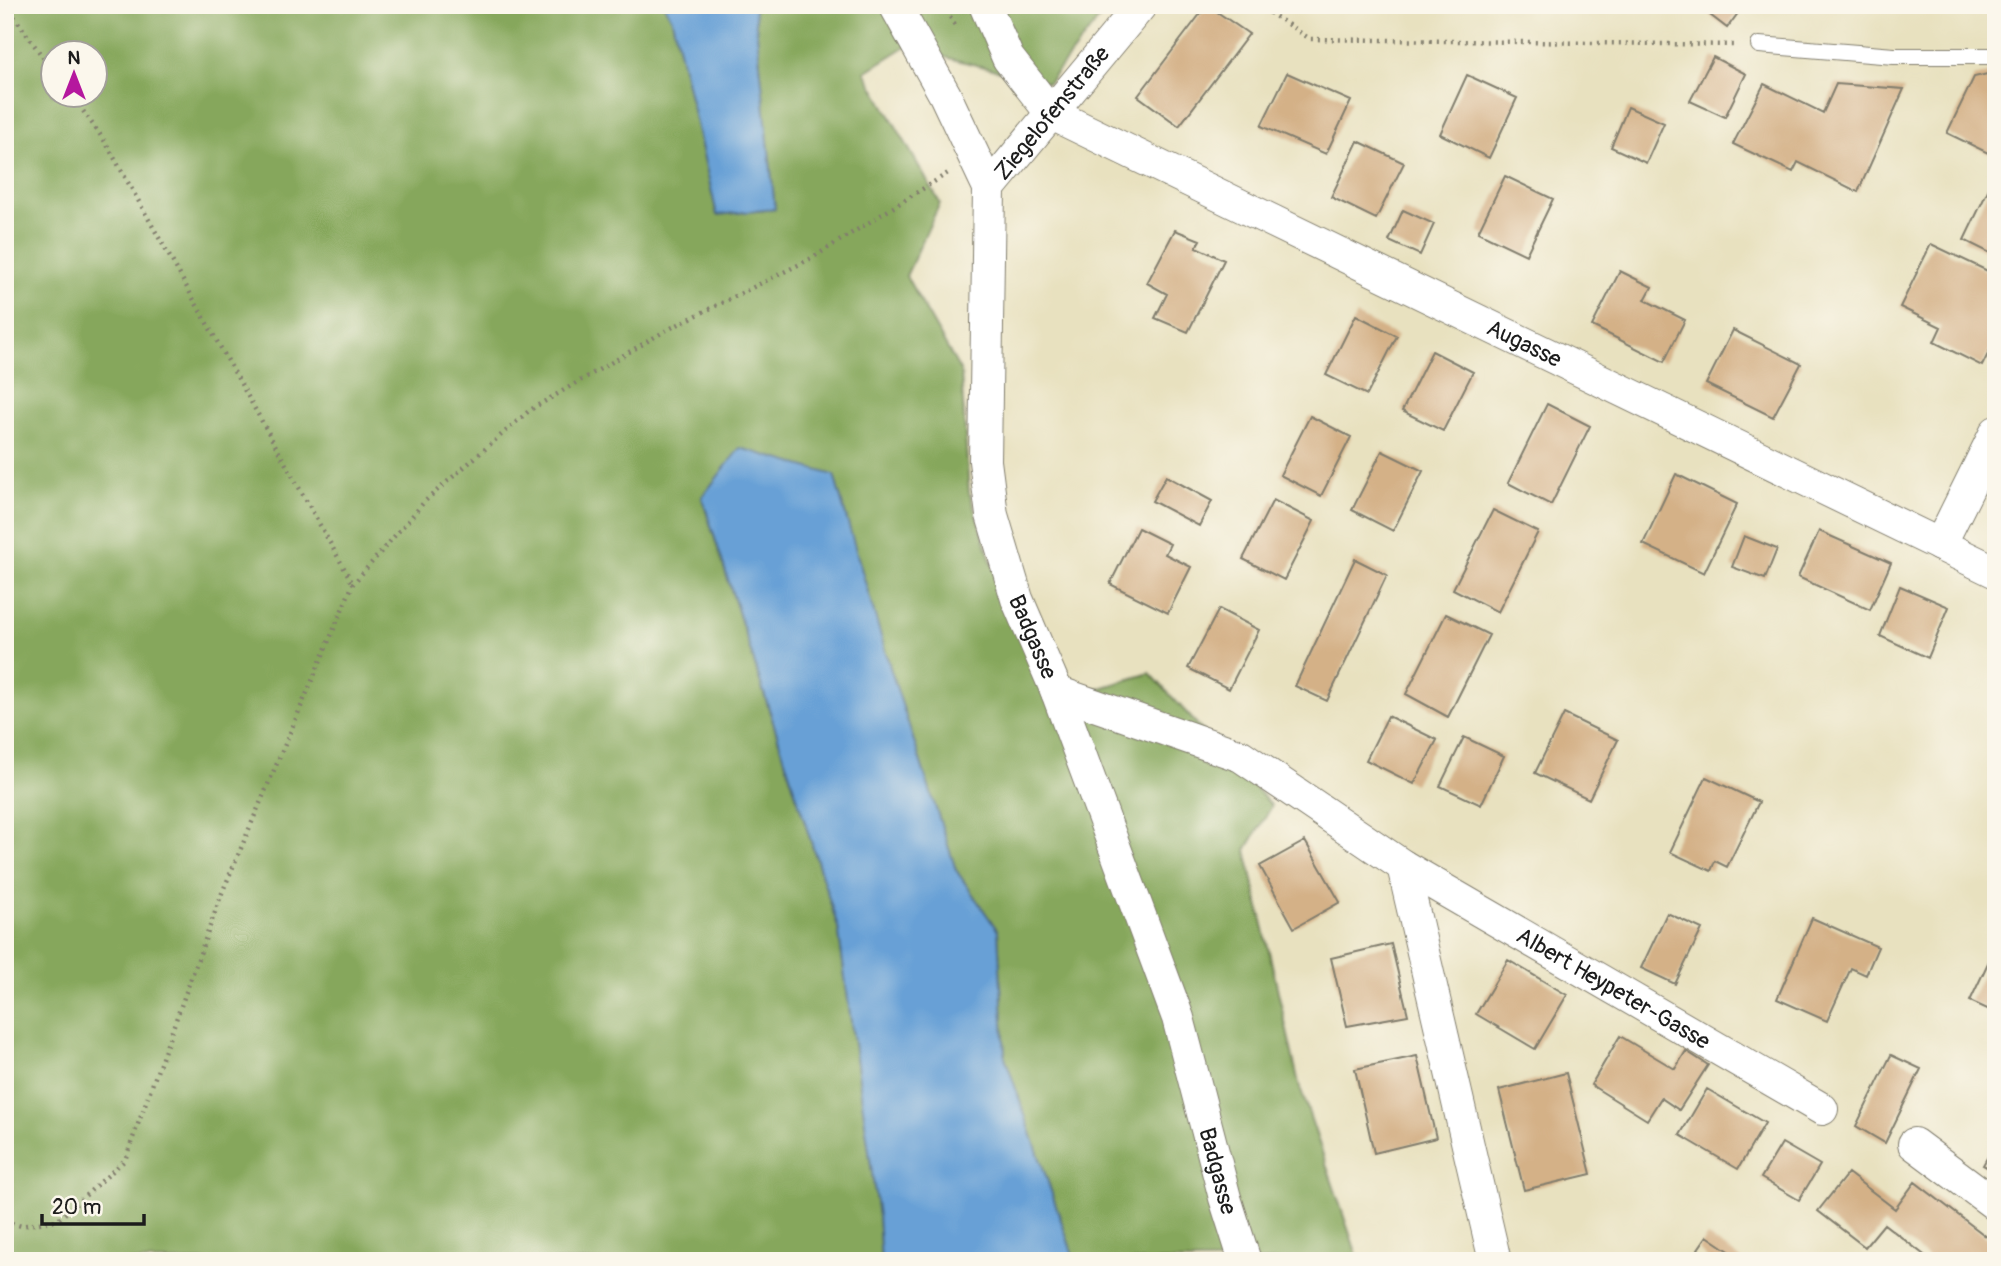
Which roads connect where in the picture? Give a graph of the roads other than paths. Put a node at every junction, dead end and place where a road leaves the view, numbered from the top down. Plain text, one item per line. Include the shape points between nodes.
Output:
1 (895, 5) edge
2 (985, 5) edge
3 (1141, 5) edge
4 (1759, 45) road end
5 (1996, 56) edge
6 (1052, 114) junction
7 (989, 187) junction
8 (1996, 432) edge
9 (1940, 545) junction
10 (1996, 572) edge
11 (1057, 692) junction
12 (1403, 866) junction
13 (1822, 1109) dead end
14 (1914, 1143) dead end
15 (1996, 1205) edge
16 (1245, 1261) edge
17 (1496, 1261) edge

1 - 7 street, Badgasse via 945,94
2 - 6 street via 1008,58
3 - 6 street, Ziegelofenstraße
4 - 5 lane via 1894,56
6 - 7 street, Ziegelofenstraße
6 - 9 street, Augasse
7 - 11 street, Badgasse via 985,461 992,515 1017,599
8 - 9 street
9 - 10 street, Augasse
11 - 12 street, Albert Heypeter-Gasse via 1241,756
11 - 16 street, Badgasse via 1178,1018
12 - 13 street, Albert Heypeter-Gasse
12 - 17 street
14 - 15 street

